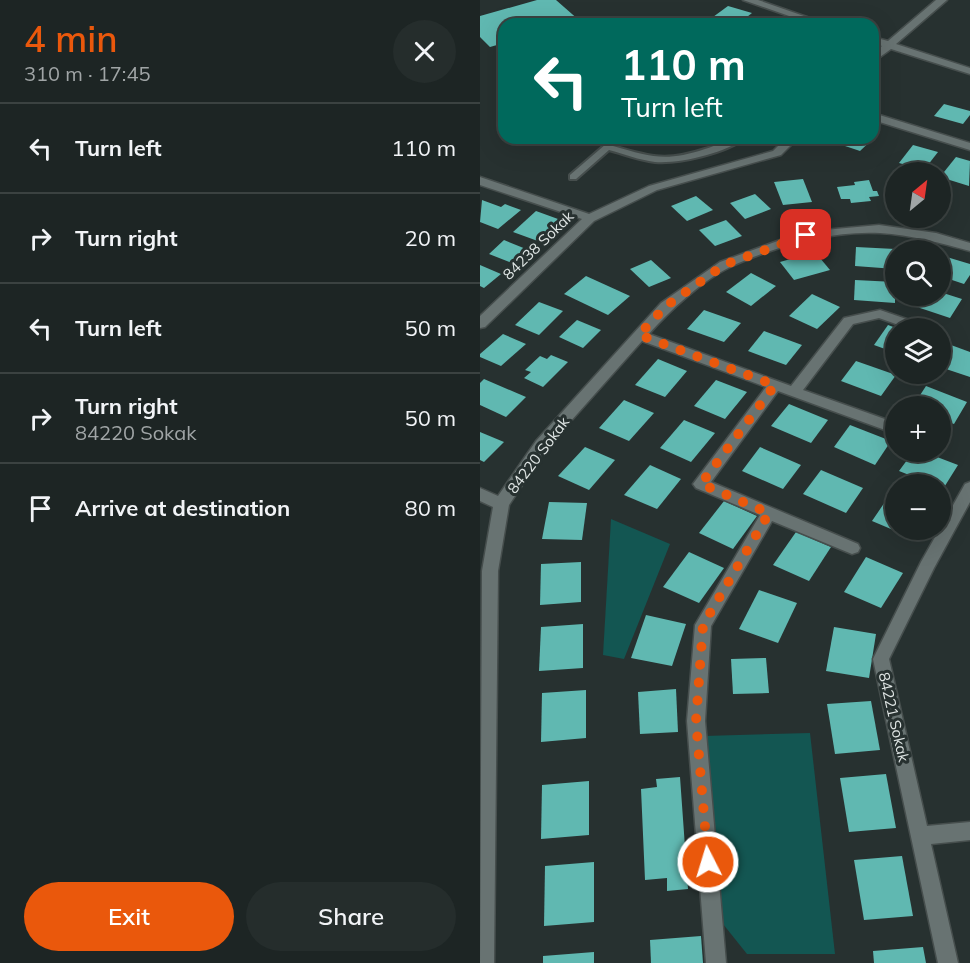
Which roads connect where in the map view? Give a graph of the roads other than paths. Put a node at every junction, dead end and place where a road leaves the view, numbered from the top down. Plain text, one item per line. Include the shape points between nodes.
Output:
1 (748, 0) edge
2 (942, 0) edge
3 (804, 18) edge
4 (879, 42) edge
5 (887, 45) junction
6 (879, 53) edge
7 (970, 71) edge
8 (879, 118) edge
9 (611, 144) edge
10 (724, 144) edge
11 (786, 144) edge
12 (608, 147) junction
13 (970, 147) edge
14 (573, 177) dead end
15 (480, 181) edge
16 (590, 218) junction
17 (970, 248) edge
18 (891, 318) edge
19 (480, 324) edge
20 (639, 335) junction
21 (775, 385) junction
22 (794, 392) junction
23 (885, 425) edge
24 (970, 488) edge
25 (480, 494) edge
26 (501, 504) junction
27 (769, 513) junction
28 (852, 548) dead end
29 (484, 609) edge
30 (970, 831) edge
31 (921, 836) junction
32 (484, 963) edge
33 (716, 963) edge
34 (948, 963) edge

1 - 3 street
2 - 5 street
4 - 5 street
5 - 6 street
5 - 7 street
8 - 13 street
9 - 12 lane
10 - 12 lane via 666,160
11 - 16 street, 84238 Sokak via 777,153 653,188
12 - 14 lane
15 - 16 street
16 - 19 street, 84238 Sokak
17 - 20 street, 84220 Sokak via 936,237 879,229 806,235 724,265 666,306
18 - 22 street via 880,314 849,321
20 - 21 street
20 - 26 street, 84220 Sokak via 541,445
21 - 22 street
21 - 27 street via 701,484
22 - 23 street
24 - 31 street, 84221 Sokak via 881,659
25 - 26 street
26 - 29 street, 84220 Sokak
27 - 28 street
27 - 33 street via 703,625 696,721
29 - 32 street, 84220 Sokak
30 - 31 street
31 - 34 street, 84221 Sokak

